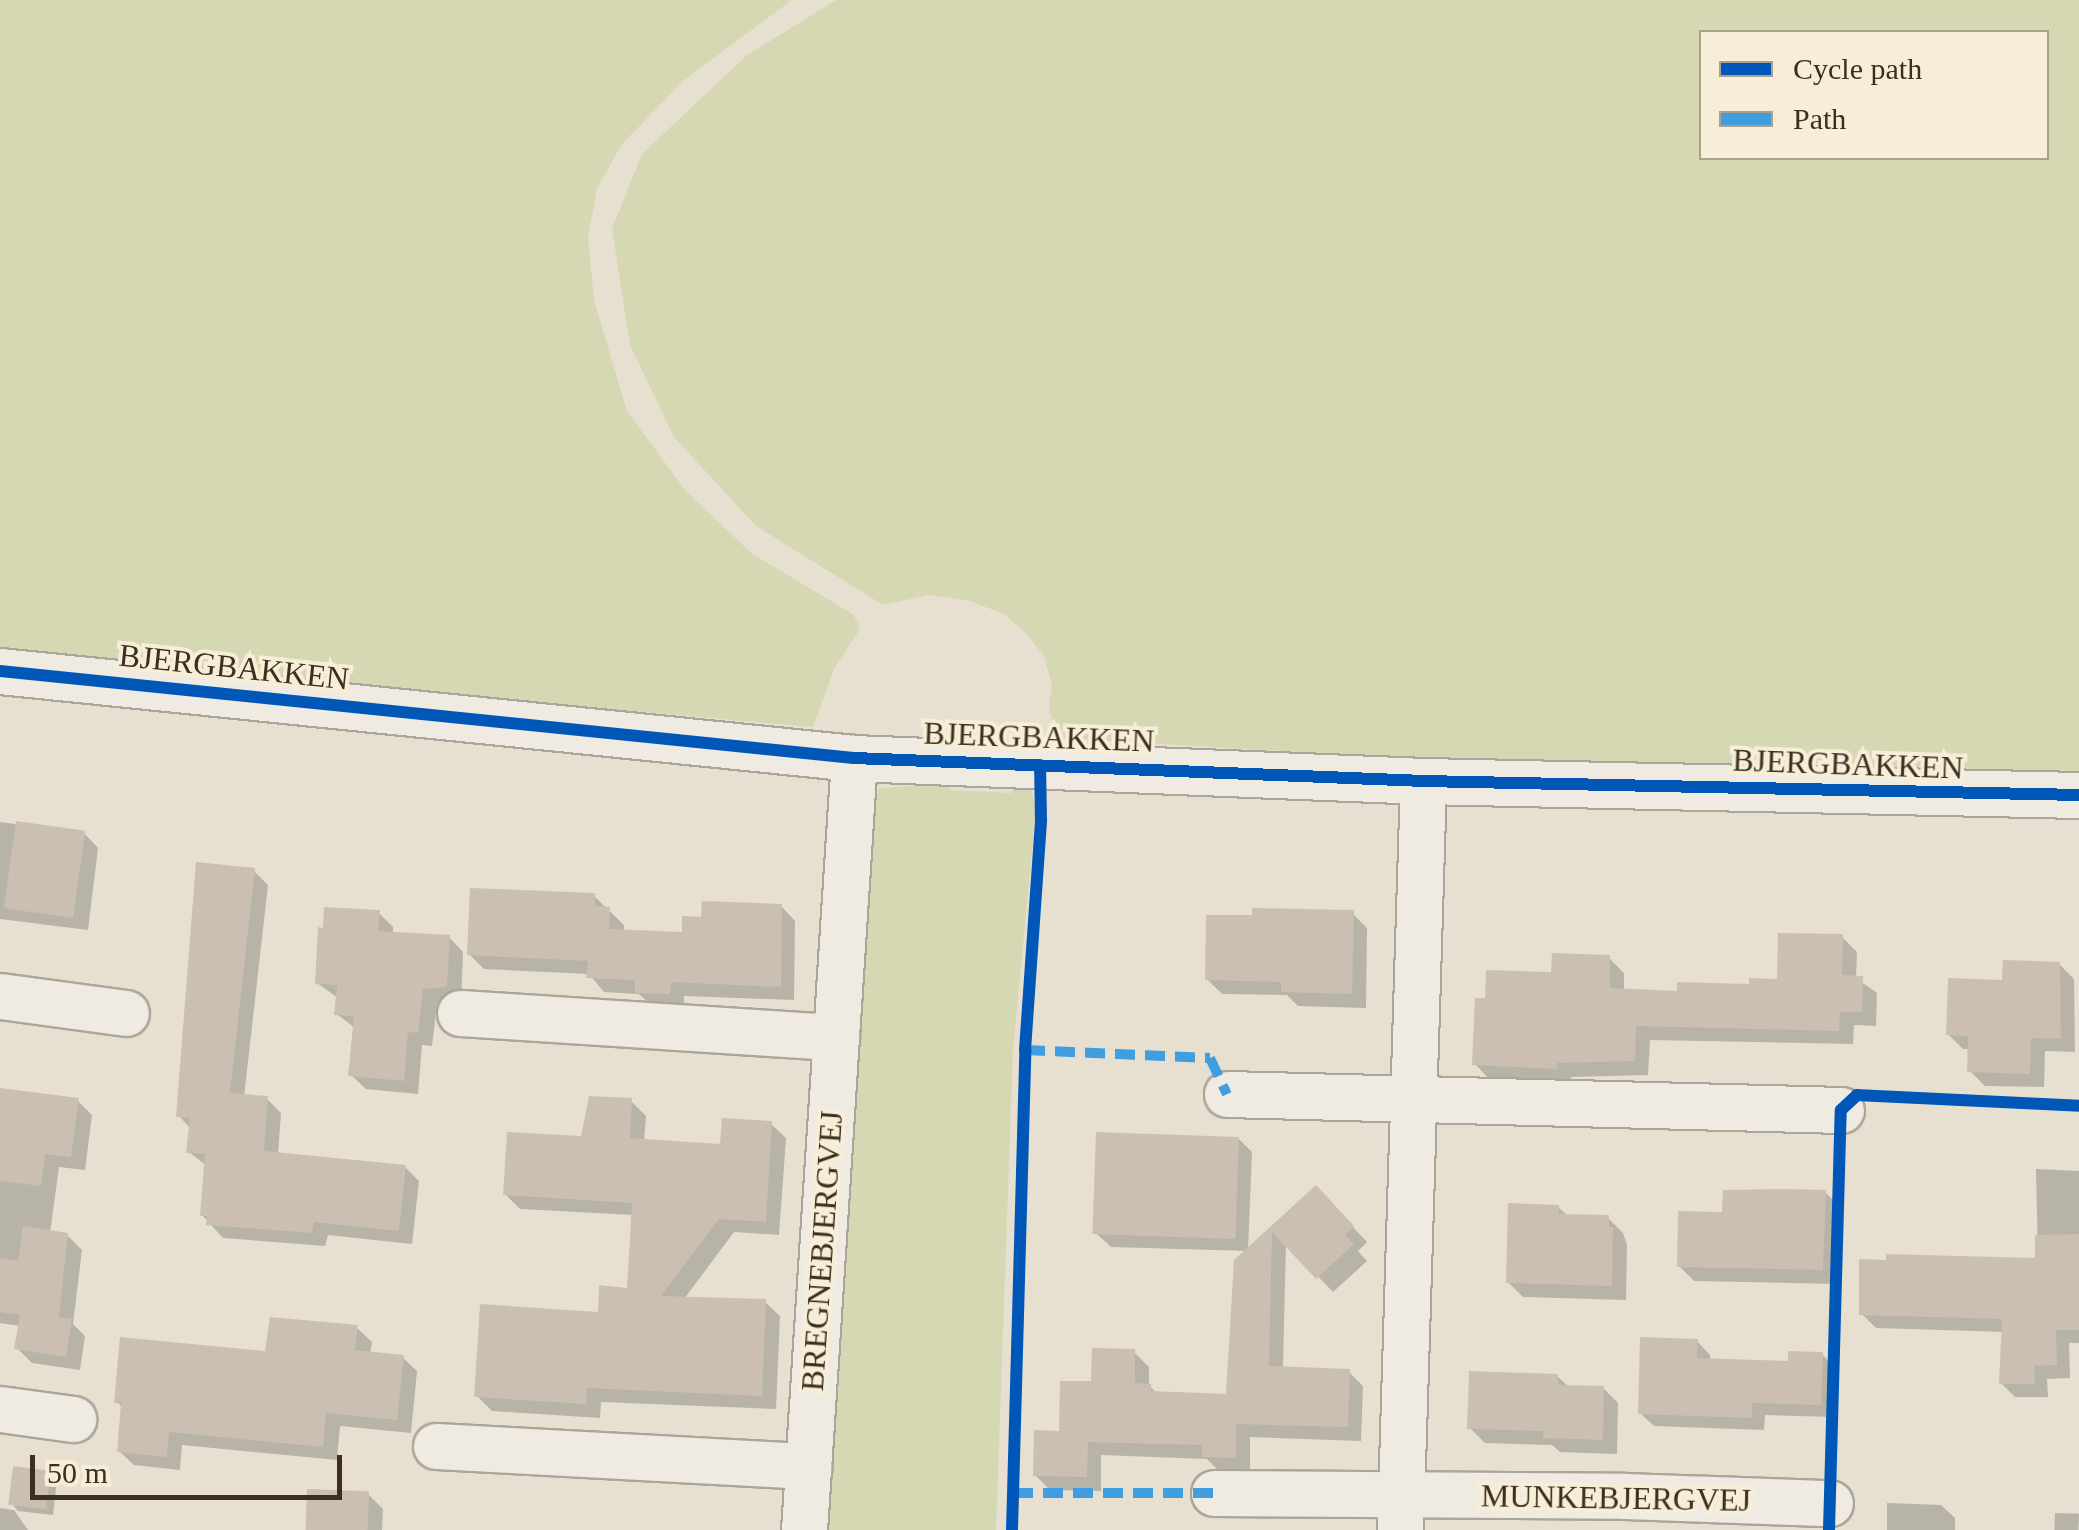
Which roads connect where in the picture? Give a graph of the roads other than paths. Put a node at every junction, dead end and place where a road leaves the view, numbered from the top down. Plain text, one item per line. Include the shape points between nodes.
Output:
1 (0, 671) edge
2 (854, 758) junction
3 (1423, 780) junction
4 (2079, 796) edge
5 (0, 996) edge
6 (126, 1013) dead end
7 (460, 1014) dead end
8 (836, 1037) junction
9 (1227, 1094) dead end
10 (1413, 1099) junction
11 (1841, 1110) dead end
12 (0, 1409) edge
13 (73, 1418) dead end
14 (436, 1446) dead end
15 (808, 1466) junction
16 (1214, 1493) dead end
17 (1830, 1503) dead end
18 (1400, 1513) edge
19 (804, 1530) edge

1 - 2 street, BJERGBAKKEN
2 - 3 street, BJERGBAKKEN
2 - 8 street, BREGNEBJERGVEJ
3 - 4 street, BJERGBAKKEN
3 - 10 street
5 - 6 street
7 - 8 street
8 - 15 street, BREGNEBJERGVEJ
9 - 10 street
10 - 11 street
10 - 18 street
12 - 13 street
14 - 15 street
15 - 19 street, BREGNEBJERGVEJ
16 - 18 street, MUNKEBJERGVEJ
17 - 18 street, MUNKEBJERGVEJ via 1624,1496

